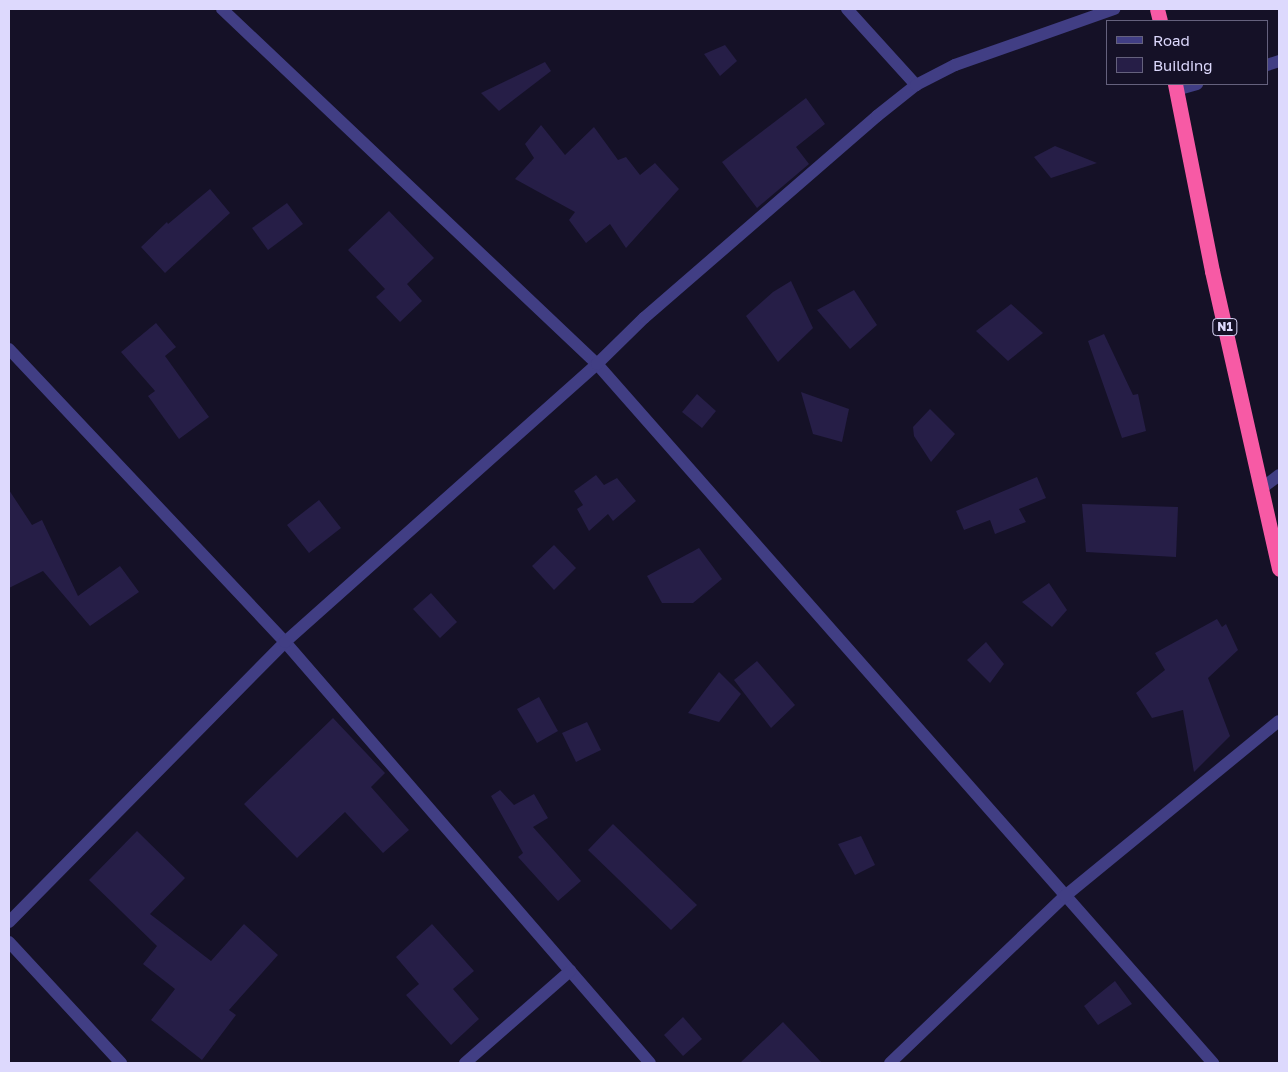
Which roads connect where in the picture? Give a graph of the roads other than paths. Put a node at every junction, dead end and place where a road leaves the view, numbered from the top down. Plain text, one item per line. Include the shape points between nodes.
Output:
1 (222, 9) edge
2 (847, 9) edge
3 (1114, 9) edge
4 (916, 85) junction
5 (1190, 85) edge
6 (1175, 87) edge
7 (9, 349) edge
8 (597, 364) junction
9 (1279, 474) edge
10 (1262, 488) junction
11 (1279, 569) edge
12 (285, 642) junction
13 (1279, 721) edge
14 (1065, 896) junction
15 (9, 922) edge
16 (9, 942) edge
17 (570, 971) junction
18 (121, 1063) edge
19 (465, 1063) edge
20 (650, 1063) edge
21 (890, 1063) edge
22 (1214, 1063) edge

1 - 8 street
2 - 4 street
3 - 4 street via 954,65
4 - 8 street via 644,318
5 - 6 street
6 - 10 highway, N1 via 1212,271
7 - 12 street
8 - 12 street
8 - 14 street
9 - 10 street
10 - 11 highway, N1
12 - 15 street
12 - 17 street
13 - 14 street
14 - 21 street
14 - 22 street
16 - 18 street
17 - 19 street
17 - 20 street

